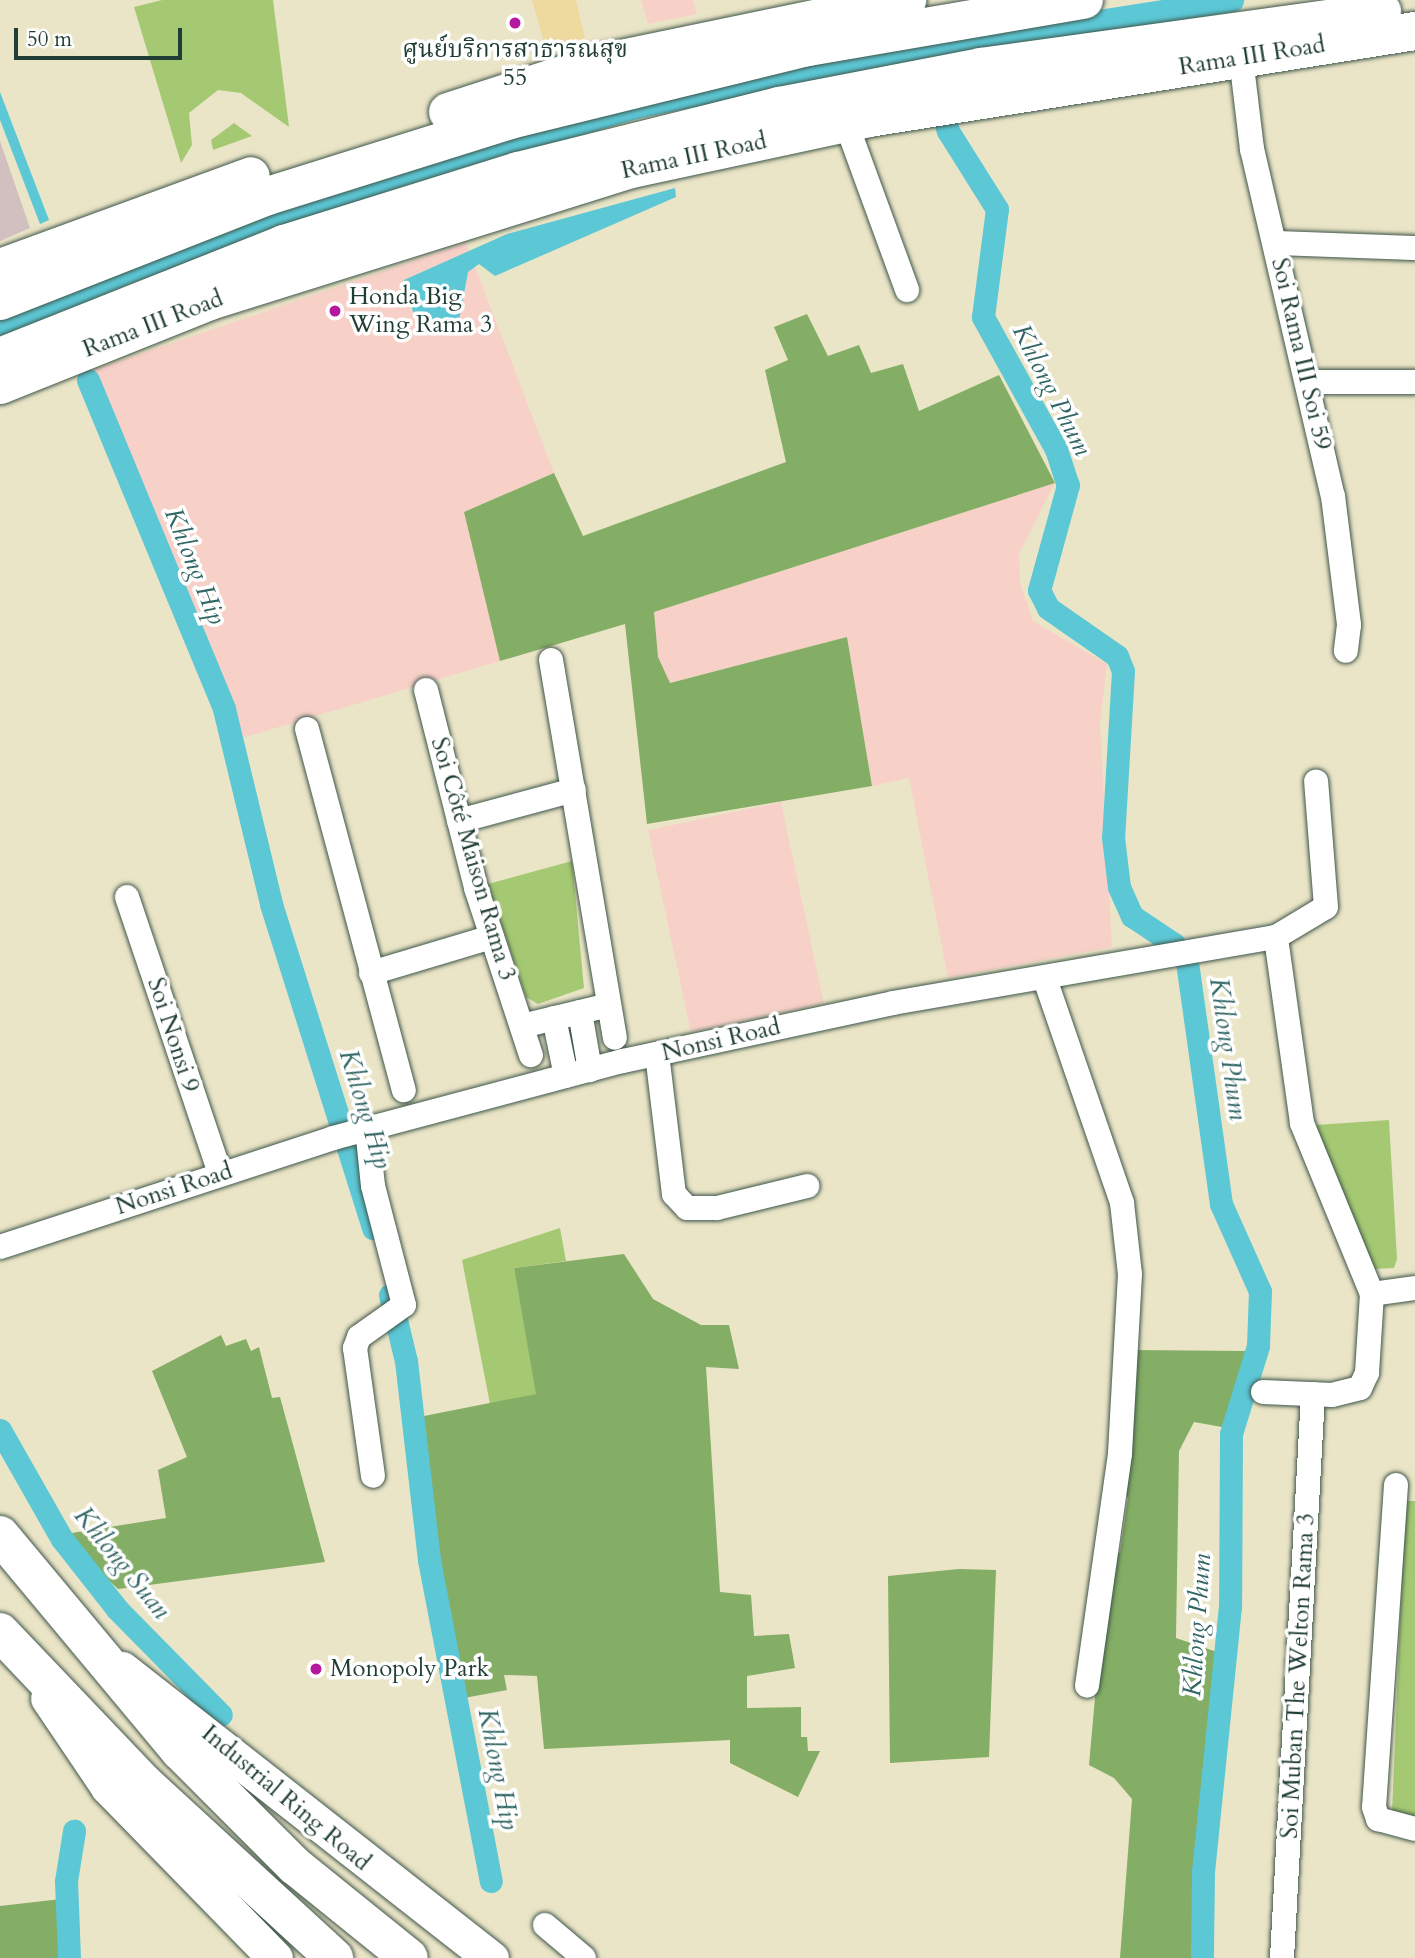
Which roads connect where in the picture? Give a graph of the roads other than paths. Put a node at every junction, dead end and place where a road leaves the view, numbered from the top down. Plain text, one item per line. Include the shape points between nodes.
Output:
1 (1084, 0) edge
2 (903, 1) edge
3 (1415, 8) edge
4 (1415, 31) edge
5 (1241, 58) junction
6 (846, 124) junction
7 (1276, 243) junction
8 (1415, 248) edge
9 (0, 268) edge
10 (907, 290) dead end
11 (0, 301) edge
12 (0, 357) edge
13 (1309, 382) junction
14 (1415, 382) edge
15 (0, 385) edge
16 (1346, 651) dead end
17 (551, 660) dead end
18 (426, 690) dead end
19 (307, 729) dead end
20 (1316, 781) dead end
21 (574, 790) junction
22 (459, 821) junction
23 (127, 897) dead end
24 (492, 937) junction
25 (1276, 937) junction
26 (371, 973) junction
27 (1045, 979) junction
28 (609, 1005) junction
29 (580, 1012) junction
30 (554, 1018) junction
31 (522, 1026) junction
32 (615, 1038) dead end
33 (657, 1054) junction
34 (531, 1055) dead end
35 (590, 1070) junction
36 (566, 1076) junction
37 (404, 1090) dead end
38 (352, 1133) junction
39 (220, 1174) junction
40 (807, 1186) dead end
41 (0, 1247) edge
42 (1415, 1288) edge
43 (1372, 1294) junction
44 (1264, 1392) dead end
45 (1314, 1394) junction
46 (373, 1475) dead end
47 (1396, 1485) dead end
48 (0, 1535) edge
49 (0, 1632) edge
50 (80, 1638) junction
51 (25, 1663) junction
52 (1087, 1686) dead end
53 (1415, 1829) edge
54 (545, 1926) dead end
55 (275, 1958) edge
56 (334, 1958) edge
57 (409, 1958) edge
58 (491, 1958) edge
59 (584, 1958) edge
60 (1282, 1958) edge

1 - 11 main road via 808,47 510,120 268,196
2 - 9 main road via 597,64 167,202
3 - 12 main road, Rama III Road via 1154,40 779,106 422,198 131,301
4 - 5 main road, Rama III Road
5 - 6 main road, Rama III Road
5 - 7 street, Soi Rama III Soi 59 via 1252,149
6 - 10 street
6 - 15 main road, Rama III Road via 632,169 512,202 210,301
7 - 8 street
7 - 13 street, Soi Rama III Soi 59
13 - 14 street
13 - 16 street, Soi Rama III Soi 59 via 1340,541 1349,625
17 - 21 street
18 - 22 street, Soi Côté Maison Rama 3
19 - 26 street
20 - 25 street, Nonsi Road via 1326,907
21 - 22 street
21 - 28 street
22 - 24 street, Soi Côté Maison Rama 3
23 - 39 street, Soi Nonsi 9
24 - 26 street
24 - 31 street, Soi Côté Maison Rama 3
25 - 27 street, Nonsi Road
25 - 43 street via 1302,1123
26 - 37 street
27 - 33 street, Nonsi Road via 882,1005
27 - 52 street via 1122,1203 1130,1274 1120,1454
28 - 29 street
28 - 32 street
29 - 30 street
29 - 35 street
30 - 31 street
30 - 36 street
31 - 34 street, Soi Côté Maison Rama 3
33 - 35 street, Nonsi Road
33 - 40 street via 674,1194 687,1208 717,1208
35 - 36 street, Nonsi Road
36 - 38 street, Nonsi Road
38 - 39 street, Nonsi Road
38 - 46 street via 403,1287 393,1316 359,1337 355,1348
39 - 41 street, Nonsi Road
42 - 43 street
43 - 45 street via 1367,1373 1360,1388
44 - 45 street
45 - 60 street, Soi Muban The Welton Rama 3
47 - 53 street via 1374,1807 1378,1819
48 - 50 main road, Industrial Ring Road
49 - 51 main road
50 - 57 main road, Industrial Ring Road via 295,1866
50 - 58 main road, Industrial Ring Road via 221,1741 323,1832
51 - 55 main road via 108,1787
51 - 56 main road via 269,1904
54 - 59 street

